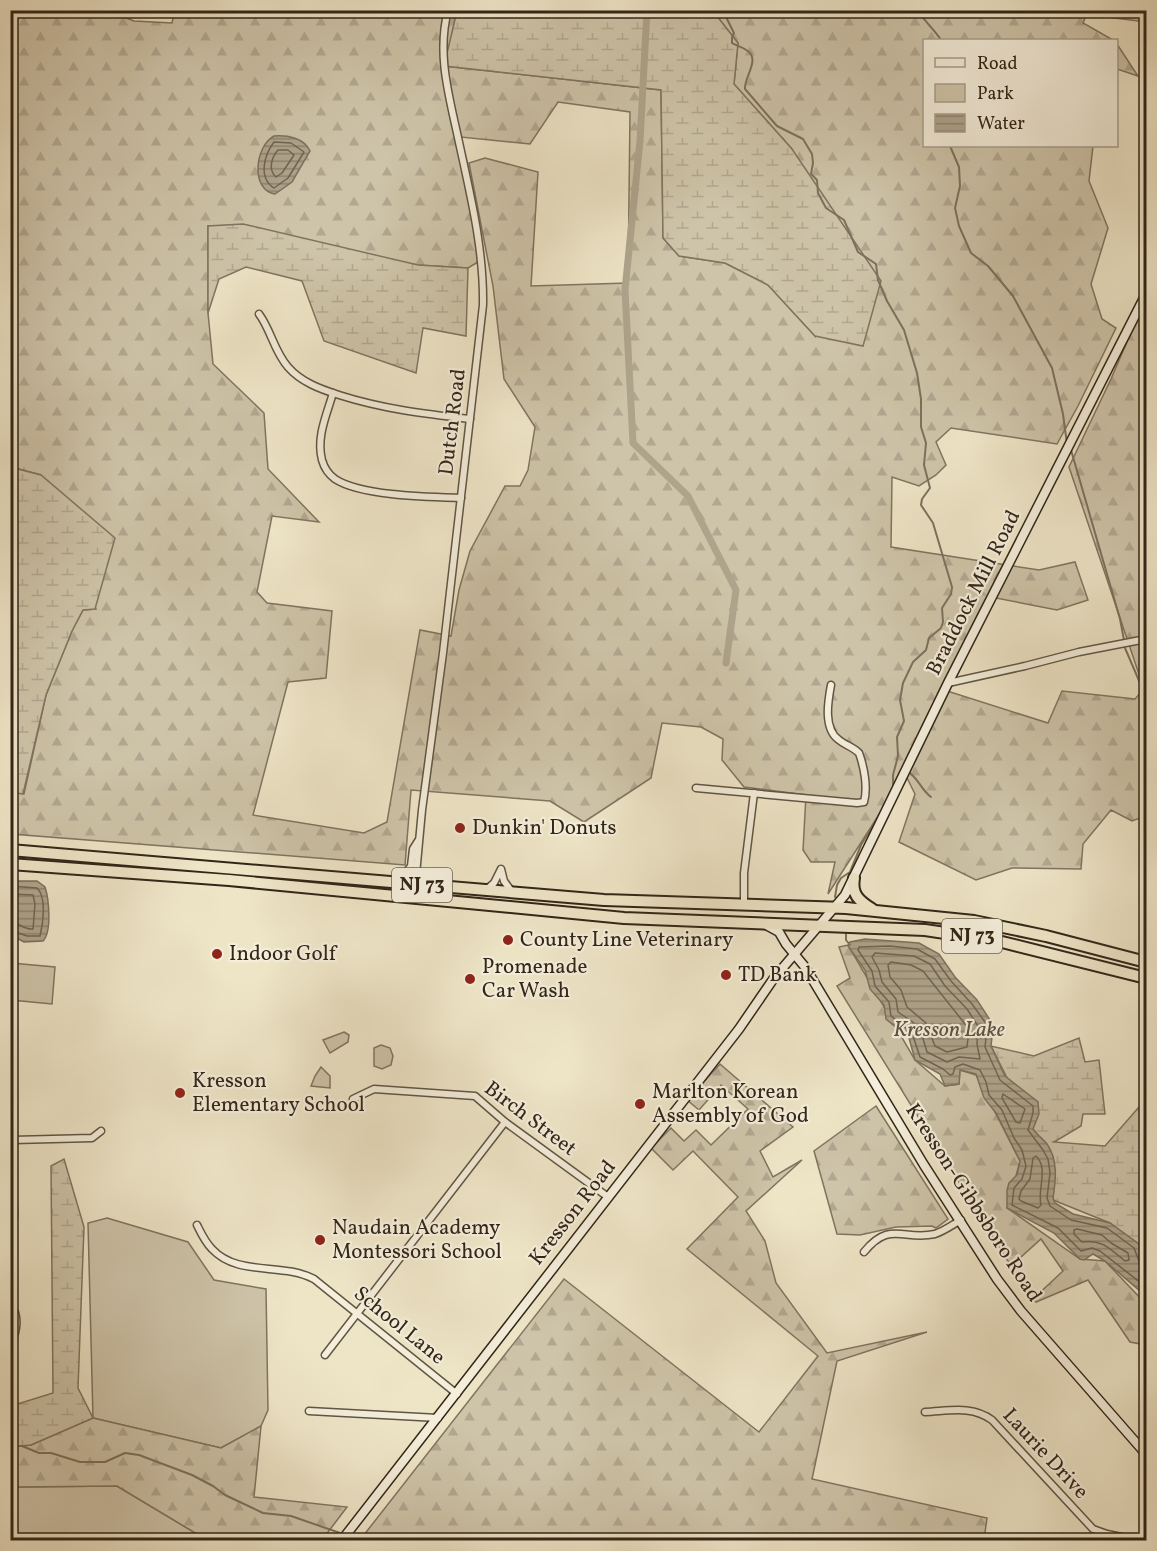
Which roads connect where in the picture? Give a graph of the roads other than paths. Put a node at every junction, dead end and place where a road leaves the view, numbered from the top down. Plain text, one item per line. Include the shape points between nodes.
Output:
1 (448, 10) edge
2 (1146, 294) edge
3 (259, 314) dead end
4 (333, 393) junction
5 (470, 419) junction
6 (461, 498) junction
7 (1146, 639) edge
8 (948, 683) junction
9 (831, 685) dead end
10 (696, 788) dead end
11 (754, 793) junction
12 (419, 840) junction
13 (10, 850) edge
14 (10, 864) edge
15 (854, 878) junction
16 (398, 883) junction
17 (415, 885) junction
18 (486, 891) junction
19 (512, 893) junction
20 (378, 894) junction
21 (744, 906) junction
22 (834, 908) junction
23 (877, 912) junction
24 (761, 923) junction
25 (818, 925) junction
26 (793, 954) junction
27 (1146, 962) edge
28 (1146, 978) edge
29 (353, 1099) dead end
30 (10, 1116) edge
31 (505, 1122) junction
32 (100, 1131) dead end
33 (13, 1140) junction
34 (608, 1197) junction
35 (961, 1220) junction
36 (197, 1225) dead end
37 (10, 1235) edge
38 (864, 1252) dead end
39 (10, 1302) edge
40 (357, 1313) junction
41 (10, 1345) edge
42 (325, 1355) dead end
43 (457, 1394) junction
44 (309, 1411) dead end
45 (925, 1412) dead end
46 (439, 1418) junction
47 (1146, 1454) edge
48 (342, 1540) edge
49 (1136, 1540) edge

1 - 5 street, Dutch Road via 444,67 483,274
2 - 8 street, Braddock Mill Road
3 - 4 street via 289,368 319,389
4 - 5 street via 389,409
4 - 6 street via 321,441 324,467 334,478 368,490
5 - 6 street, Dutch Road
6 - 12 street, Dutch Road
7 - 8 street
8 - 15 street, Braddock Mill Road
9 - 11 street via 831,732 859,753 866,792 864,802
10 - 11 street
11 - 21 street
12 - 16 street, Dutch Road via 413,849 411,866
12 - 17 street, Dutch Road
13 - 16 highway, NJ 73
14 - 20 highway, NJ 73
15 - 22 street, Braddock Mill Road
15 - 23 highway via 857,897
16 - 17 highway, NJ 73
17 - 18 highway, NJ 73
17 - 20 highway via 405,891 386,890
18 - 19 highway, NJ 73
18 - 19 street via 501,869
19 - 21 highway, NJ 73
20 - 24 highway, NJ 73 via 624,918
21 - 22 highway, NJ 73
22 - 23 highway, NJ 73
22 - 25 street, Kresson Road
23 - 27 highway, NJ 73 via 1003,926
24 - 25 highway, NJ 73
24 - 26 street, Kresson-Gibbsboro Road via 777,930
25 - 26 street, Kresson Road
25 - 28 highway, NJ 73 via 972,936
26 - 34 street, Kresson Road
26 - 35 street, Kresson-Gibbsboro Road via 805,967
29 - 31 street, Birch Street via 374,1089 471,1094
30 - 33 street
31 - 34 street, Birch Street
31 - 40 street
32 - 33 street via 92,1138
33 - 37 street via 14,1216
34 - 43 street, Kresson Road
35 - 38 street via 933,1234 884,1235 874,1239
35 - 47 street, Kresson-Gibbsboro Road via 1014,1303
36 - 40 street, School Lane via 206,1242 222,1258 304,1274
39 - 41 street via 16,1311 16,1329
40 - 42 street
40 - 43 street, School Lane
43 - 46 street, Kresson Road
44 - 46 street
45 - 49 street, Laurie Drive via 982,1413 1093,1529
46 - 48 street, Kresson Road

